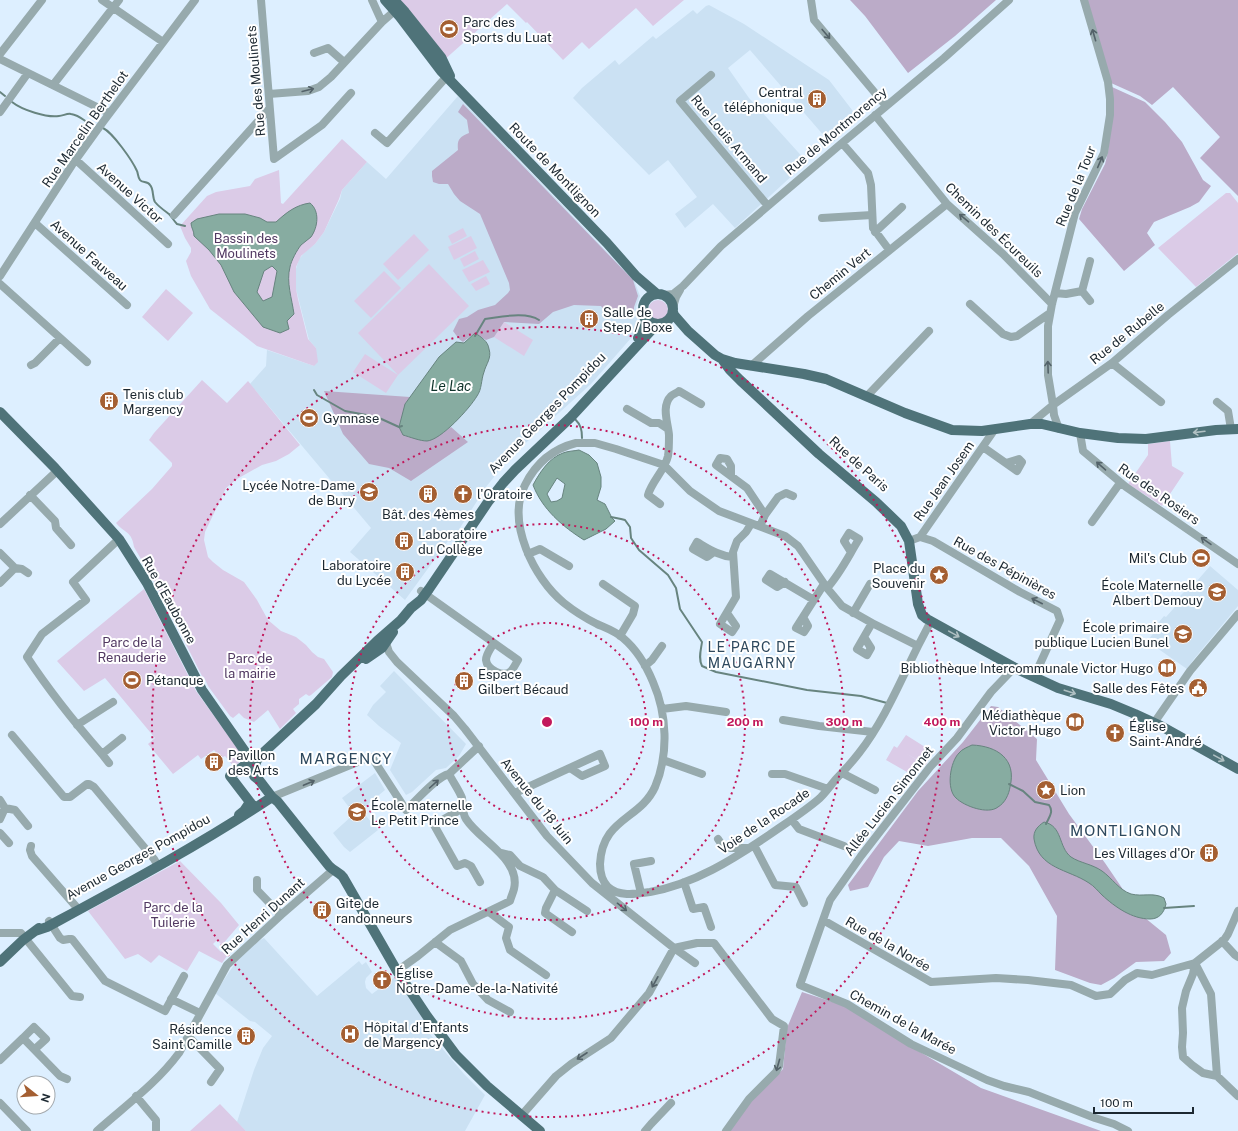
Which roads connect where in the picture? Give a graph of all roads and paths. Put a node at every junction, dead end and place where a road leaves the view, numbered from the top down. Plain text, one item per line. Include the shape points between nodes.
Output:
1 (42, 0) edge
2 (102, 0) edge
3 (119, 0) edge
4 (194, 0) edge
5 (261, 0) edge
6 (372, 0) edge
7 (385, 0) edge
8 (811, 0) edge
9 (1009, 0) edge
10 (1084, 0) edge
11 (396, 6) edge
12 (113, 8) junction
13 (382, 22) junction
14 (163, 42) junction
15 (314, 53) dead end
16 (0, 54) edge
17 (0, 59) edge
18 (344, 62) junction
19 (28, 73) junction
20 (711, 75) dead end
21 (450, 78) junction
22 (53, 85) junction
23 (351, 93) dead end
24 (269, 94) junction
25 (886, 106) junction
26 (269, 109) junction
27 (0, 112) edge
28 (109, 113) junction
29 (875, 115) junction
30 (375, 133) dead end
31 (842, 143) junction
32 (76, 160) junction
33 (947, 204) junction
34 (768, 206) junction
35 (902, 207) dead end
36 (174, 215) dead end
37 (872, 215) junction
38 (822, 218) dead end
39 (35, 223) junction
40 (875, 232) junction
41 (168, 244) dead end
42 (886, 247) dead end
43 (1238, 259) edge
44 (1090, 261) dead end
45 (0, 276) edge
46 (636, 276) junction
47 (0, 284) edge
48 (683, 286) junction
49 (1082, 291) junction
50 (1055, 293) junction
51 (660, 295) junction
52 (1090, 301) dead end
53 (645, 302) junction
54 (970, 304) dead end
55 (1052, 304) junction
56 (127, 305) dead end
57 (673, 309) junction
58 (1050, 313) junction
59 (645, 317) junction
60 (660, 324) junction
61 (688, 331) junction
62 (929, 331) dead end
63 (60, 338) junction
64 (722, 359) junction
65 (87, 362) dead end
66 (735, 363) junction
67 (1112, 363) junction
68 (31, 365) dead end
69 (751, 366) junction
70 (866, 396) junction
71 (1162, 402) dead end
72 (1217, 402) dead end
73 (701, 404) dead end
74 (1053, 405) junction
75 (627, 409) dead end
76 (0, 412) edge
77 (1030, 424) junction
78 (1059, 428) junction
79 (668, 429) junction
80 (996, 429) junction
81 (1234, 429) edge
82 (1080, 433) junction
83 (983, 447) junction
84 (1006, 463) dead end
85 (664, 465) junction
86 (57, 470) junction
87 (731, 476) dead end
88 (1120, 482) junction
89 (30, 495) junction
90 (793, 496) dead end
91 (660, 504) dead end
92 (765, 515) junction
93 (1092, 522) dead end
94 (0, 524) edge
95 (751, 524) junction
96 (760, 526) junction
97 (118, 539) junction
98 (914, 539) junction
99 (71, 545) dead end
100 (714, 552) dead end
101 (851, 552) dead end
102 (0, 553) edge
103 (528, 554) junction
104 (733, 557) junction
105 (1238, 564) edge
106 (569, 566) dead end
107 (15, 568) junction
108 (28, 573) dead end
109 (784, 582) dead end
110 (0, 583) edge
111 (602, 584) dead end
112 (870, 584) dead end
113 (825, 586) junction
114 (423, 592) junction
115 (814, 600) junction
116 (727, 612) dead end
117 (853, 613) junction
118 (1238, 614) edge
119 (803, 617) dead end
120 (931, 621) junction
121 (872, 623) junction
122 (620, 636) junction
123 (864, 637) dead end
124 (379, 644) junction
125 (494, 644) dead end
126 (662, 646) dead end
127 (918, 646) junction
128 (397, 662) junction
129 (645, 666) junction
130 (1014, 668) junction
131 (1034, 677) junction
132 (113, 702) dead end
133 (662, 709) junction
134 (726, 712) dead end
135 (783, 720) dead end
136 (1154, 723) junction
137 (77, 725) junction
138 (873, 732) junction
139 (12, 735) dead end
140 (122, 738) dead end
141 (479, 746) junction
142 (262, 753) junction
143 (102, 754) junction
144 (251, 760) junction
145 (663, 760) junction
146 (109, 763) dead end
147 (570, 768) dead end
148 (1238, 769) edge
149 (842, 773) junction
150 (448, 774) junction
151 (702, 774) dead end
152 (772, 774) dead end
153 (259, 780) junction
154 (828, 788) junction
155 (875, 790) dead end
156 (515, 793) junction
157 (272, 797) junction
158 (0, 800) edge
159 (253, 805) junction
160 (5, 808) junction
161 (463, 808) junction
162 (0, 819) edge
163 (792, 820) junction
164 (28, 826) dead end
165 (0, 832) edge
166 (718, 839) dead end
167 (10, 843) dead end
168 (31, 846) dead end
169 (844, 846) dead end
170 (752, 847) junction
171 (501, 853) junction
172 (651, 861) dead end
173 (157, 864) junction
174 (520, 866) junction
175 (333, 870) junction
176 (512, 870) junction
177 (257, 880) dead end
178 (480, 882) dead end
179 (684, 882) junction
180 (555, 890) junction
181 (641, 893) junction
182 (804, 903) dead end
183 (77, 908) junction
184 (587, 911) dead end
185 (1238, 911) edge
186 (489, 912) junction
187 (281, 915) junction
188 (823, 920) junction
189 (50, 923) junction
190 (711, 927) dead end
191 (572, 932) dead end
192 (0, 933) edge
193 (26, 938) junction
194 (1222, 941) junction
195 (435, 942) junction
196 (674, 948) junction
197 (1238, 957) edge
198 (1, 961) edge
199 (695, 963) dead end
200 (1195, 963) junction
201 (397, 971) junction
202 (546, 975) dead end
203 (184, 976) dead end
204 (800, 985) joint
205 (80, 997) dead end
206 (172, 999) junction
207 (510, 1012) dead end
208 (200, 1013) junction
209 (188, 1036) junction
210 (23, 1038) junction
211 (34, 1050) junction
212 (0, 1060) edge
213 (1217, 1076) junction
214 (68, 1079) dead end
215 (211, 1082) dead end
216 (136, 1096) junction
217 (1238, 1096) edge
218 (0, 1103) edge
219 (671, 1104) dead end
220 (521, 1116) junction
221 (156, 1130) edge
222 (537, 1130) edge
223 (27, 1131) edge
224 (97, 1131) edge
225 (646, 1131) edge
226 (726, 1131) edge
227 (1128, 1131) edge

1 - 16 street
2 - 12 street
3 - 12 street
4 - 14 street, Rue Marcelin Berthelot
5 - 24 street, Rue des Moulinets
6 - 13 street
7 - 11 main road, Route de Montlignon
8 -> 25 street via 814,20
9 - 25 street, Rue de Montmorency
50 -> 10 street, Rue de la Tour via 1075,213 1104,154 1110,115 1108,82
11 - 13 street
11 - 21 main road, Route de Montlignon via 441,58
12 - 14 street
12 - 22 street
13 - 18 street
14 - 28 street, Rue Marcelin Berthelot
15 - 18 street via 328,48
17 - 19 street
24 -> 18 street via 308,91 319,87
19 - 22 street
19 - 27 street
20 - 34 street, Rue Louis Armand via 680,101
21 - 30 street via 388,143
21 - 46 main road, Route de Montlignon
22 - 28 street
23 - 26 street, Rue des Moulinets via 322,125 274,159
24 - 26 street, Rue des Moulinets
25 - 29 street, Rue de Montmorency
26 - 36 street
28 - 32 street, Rue Marcelin Berthelot
29 - 31 street, Rue de Montmorency
29 - 33 street, Chemin des Écureuils
31 - 34 street, Rue de Montmorency
31 - 37 street via 868,173
32 - 39 street, Rue Marcelin Berthelot
32 - 41 street, Avenue Victor
55 -> 33 street, Chemin des Écureuils via 1003,254
33 - 69 street, Chemin Vert via 808,316
34 - 48 street, Rue de Montmorency via 721,246
35 - 40 street
37 - 38 street
37 - 40 street
39 - 45 street, Rue Marcelin Berthelot
39 - 56 street, Avenue Fauveau
40 - 42 street
43 - 67 street, Rue de Rubelle
44 - 49 street
46 - 51 main road, Route de Montlignon
46 - 53 main road, Route de Montlignon via 644,291
47 - 63 street
48 - 51 street, Rue de Montmorency via 673,294
48 - 57 street, Rue de Montmorency via 676,297
49 - 50 street
49 - 52 street
50 - 55 street, Rue de la Tour
51 - 53 main road via 650,296
51 - 57 main road via 669,300
53 - 59 main road
54 - 58 street via 1003,334 1011,337 1017,336
55 - 58 street, Rue de la Tour
57 - 60 main road via 670,318
57 - 61 main road, Rue de Paris via 674,315
74 -> 58 street, Rue de la Tour via 1048,375
59 - 60 main road via 650,322
59 - 114 main road, Avenue Georges Pompidou via 641,334 583,400 502,476
60 - 61 main road, Rue de Paris via 676,325
60 - 114 main road, Avenue Georges Pompidou via 572,417 515,470 493,495
61 - 64 main road, Rue de Paris
62 - 70 street
63 - 65 street
63 - 68 street
64 - 66 main road, Rue de Paris
64 - 98 main road, Rue de Paris via 740,380
66 - 69 main road
66 - 98 main road, Rue de Paris via 734,368 738,373 898,516
67 - 71 street
67 - 74 street, Rue de Rubelle
69 - 70 main road via 815,376
70 - 80 main road via 952,430
72 - 81 street via 1228,411
73 - 79 street via 679,392 672,395 666,407
74 - 77 street, Rue de Rubelle
74 - 78 street, Rue de la Tour
75 - 79 street via 651,423 659,423
76 - 86 main road, Rue d'Eaubonne
77 - 78 main road
77 - 80 main road
78 - 82 main road
79 - 85 street via 668,450
80 - 83 street, Rue Jean Josem
81 -> 82 main road via 1146,438 1118,438
88 -> 82 street, Rue des Rosiers via 1083,451
83 - 84 street
83 - 98 street, Rue Jean Josem
85 - 91 street via 648,495
85 - 95 street, Voie de la Rocade via 690,490 719,511
85 - 103 street, Voie de la Rocade via 595,443 562,446 535,468 520,497 518,516
86 - 89 street
86 - 97 main road, Rue d'Eaubonne
87 - 92 street via 747,488
88 - 93 street
105 -> 88 street, Rue des Rosiers
89 - 94 street
89 - 99 street via 55,520 56,528
90 - 92 street via 786,493 778,497
92 - 96 street
95 - 96 street, Voie de la Rocade
95 - 104 street via 738,542
96 - 113 street, Voie de la Rocade via 785,536 798,546
97 - 137 street via 73,582 86,600 42,634 27,657
97 - 144 main road, Rue d'Eaubonne via 147,583 202,690
98 - 120 main road, Rue de Paris via 918,604 922,615
131 -> 98 street, Rue des Pépinières via 1060,620 1057,611 933,541
100 - 104 street
101 - 113 street via 831,583
102 - 107 street
103 - 106 street via 540,549
103 - 122 street, Voie de la Rocade via 545,584 562,602
104 - 116 street via 736,597
107 - 108 street
107 - 110 street
109 - 115 street
111 - 122 street via 635,606
112 - 117 street
113 - 115 street
113 - 117 street, Voie de la Rocade via 842,606
114 - 124 main road, Avenue Georges Pompidou via 397,628
114 - 125 street
115 - 119 street
117 - 121 street, Voie de la Rocade
118 - 136 street via 1190,671
120 - 127 street
120 -> 130 main road, Rue de Paris
121 - 123 street
121 - 127 street, Voie de la Rocade
122 - 129 street, Voie de la Rocade via 638,654
124 - 128 street, Avenue du 18 Juin via 390,652
124 - 128 street via 385,654
124 - 142 main road, Avenue Georges Pompidou
126 - 129 street
127 - 138 street, Voie de la Rocade
128 - 141 street, Avenue du 18 Juin via 454,716
129 - 133 street, Voie de la Rocade
130 - 131 main road, Rue de Paris
130 - 188 street, Allée Lucien Simonnet via 930,768 861,856 830,900
131 -> 136 main road, Rue de Paris via 1058,688 1114,705
132 - 137 street
133 - 134 street via 686,706
133 - 145 street, Voie de la Rocade
135 - 138 street
136 -> 148 main road, Rue de Paris
137 - 143 street
138 - 149 street, Voie de la Rocade
139 - 173 street via 64,797 70,797 87,784 94,787
140 - 143 street
141 - 150 street
141 - 156 street, Avenue du 18 Juin
142 - 144 main road, Avenue Georges Pompidou
142 - 153 main road, Avenue Georges Pompidou via 254,767
143 - 146 street
144 - 153 main road, Avenue Georges Pompidou via 250,771
144 - 159 main road, Avenue Georges Pompidou via 230,776
145 - 151 street
145 - 181 street, Voie de la Rocade via 654,790 646,801 610,833 600,863 600,872 610,889 620,893
147 - 156 street
149 - 154 street, Voie de la Rocade
149 - 155 street
157 -> 150 street via 370,757 406,810
150 - 161 street via 462,798
152 - 154 street via 785,774
153 - 157 main road, Avenue Georges Pompidou
154 - 163 street, Voie de la Rocade
156 -> 196 street, Avenue du 18 Juin via 547,836 592,882
157 - 159 main road, Avenue Georges Pompidou
157 - 175 main road
158 - 160 street
159 - 173 main road, Avenue Georges Pompidou via 242,818
160 - 162 street
160 - 164 street via 15,810
161 - 171 street via 465,818 473,828
161 - 178 street via 434,825 457,866 465,863 471,866
163 - 169 street via 799,829
163 - 170 street, Voie de la Rocade
165 - 167 street
166 - 170 street via 724,848
168 - 183 street via 32,856
170 - 179 street, Voie de la Rocade via 726,863
170 - 182 street via 774,885 796,887
171 - 174 street via 510,856
171 - 176 street
172 - 181 street via 634,864
173 - 183 main road, Avenue Georges Pompidou
174 - 176 street
174 - 180 street via 543,877
175 - 187 street, Rue Henri Dunant
175 - 201 main road via 343,877
176 - 186 street via 515,882 510,901
177 - 187 street via 257,890
179 - 181 street, Voie de la Rocade via 669,888
179 - 190 street via 693,909 704,907
180 - 184 street
180 - 191 street via 545,913
183 - 189 main road, Avenue Georges Pompidou
185 - 194 street
186 - 195 street via 450,930
186 - 202 street via 509,927 506,938 510,950
187 - 208 street, Rue Henri Dunant via 226,965
188 - 200 street, Rue de la Norée via 931,982 996,978 1028,980 1071,985 1096,996 1106,996 1125,980 1137,974 1152,975
188 - 204 street, Allée Lucien Simonnet
189 - 193 main road, Avenue Georges Pompidou
189 - 206 street via 60,938 72,939 105,981 165,1011
192 - 193 street via 21,933
193 - 198 main road, Avenue Georges Pompidou
193 - 205 street via 72,996
194 - 197 street
194 - 200 street
195 - 201 street
195 - 207 street via 461,961 474,984 488,1000
196 - 199 street, Avenue du 18 Juin
196 -> 220 street via 649,994 611,1038 556,1076
196 -> 226 street via 697,943 714,943 772,1019 784,1026 776,1072 749,1099
200 - 213 street via 1212,994
200 - 213 street via 1182,1008 1183,1057 1202,1072
201 - 220 main road via 464,1064
203 - 206 street
204 - 227 street, Chemin de la Marée via 847,1004 911,1044 987,1080 1029,1092
206 - 208 street
208 - 209 street, Rue Henri Dunant
209 - 215 street via 220,1069
209 - 216 street, Rue Henri Dunant via 172,1064
210 - 211 street
210 - 211 street via 34,1027 46,1039
210 - 212 street
211 - 214 street via 60,1076
213 - 217 street
216 - 221 street via 156,1120
216 - 224 street, Rue Henri Dunant
218 - 223 street
219 - 225 street
220 - 222 main road

